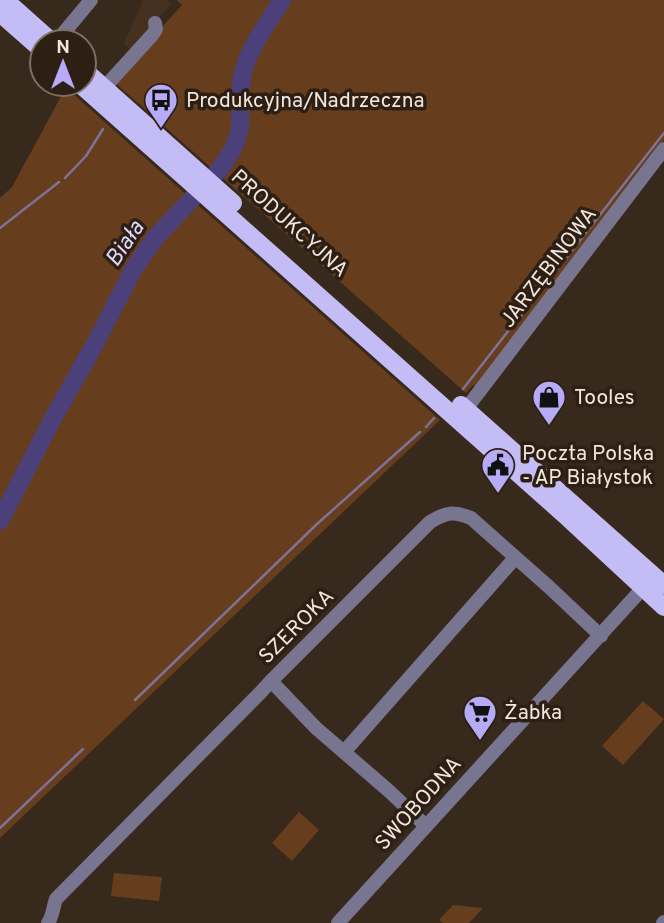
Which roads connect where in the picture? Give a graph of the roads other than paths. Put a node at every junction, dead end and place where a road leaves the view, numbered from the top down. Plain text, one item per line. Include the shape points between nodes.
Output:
1 (5, 0) edge
2 (91, 0) edge
3 (0, 13) edge
4 (155, 23) dead end
5 (38, 28) edge
6 (66, 28) edge
7 (28, 38) edge
8 (98, 83) edge
9 (104, 88) junction
10 (97, 98) edge
11 (664, 149) edge
12 (196, 178) junction
13 (461, 413) junction
14 (515, 558) junction
15 (654, 583) edge
16 (664, 607) edge
17 (601, 636) junction
18 (271, 681) junction
19 (344, 752) junction
20 (426, 826) junction
21 (48, 923) edge
22 (338, 923) edge

1 - 5 main road
2 - 6 street
3 - 7 main road
4 - 9 street via 153,34
8 - 9 main road, PRODUKCYJNA
9 - 12 main road, PRODUKCYJNA
10 - 12 main road, PRODUKCYJNA
11 - 13 street, JARZĘBINOWA
12 - 13 main road, PRODUKCYJNA
13 - 15 main road, PRODUKCYJNA via 622,566
14 - 17 street, SZEROKA
14 - 18 street, SZEROKA via 471,518 445,513 430,522
14 - 19 street
15 - 16 main road, PRODUKCYJNA
15 - 17 street, SWOBODNA
17 - 20 street, SWOBODNA
18 - 19 street
18 - 21 street, SZEROKA via 56,899
19 - 20 street
20 - 22 street, SWOBODNA

